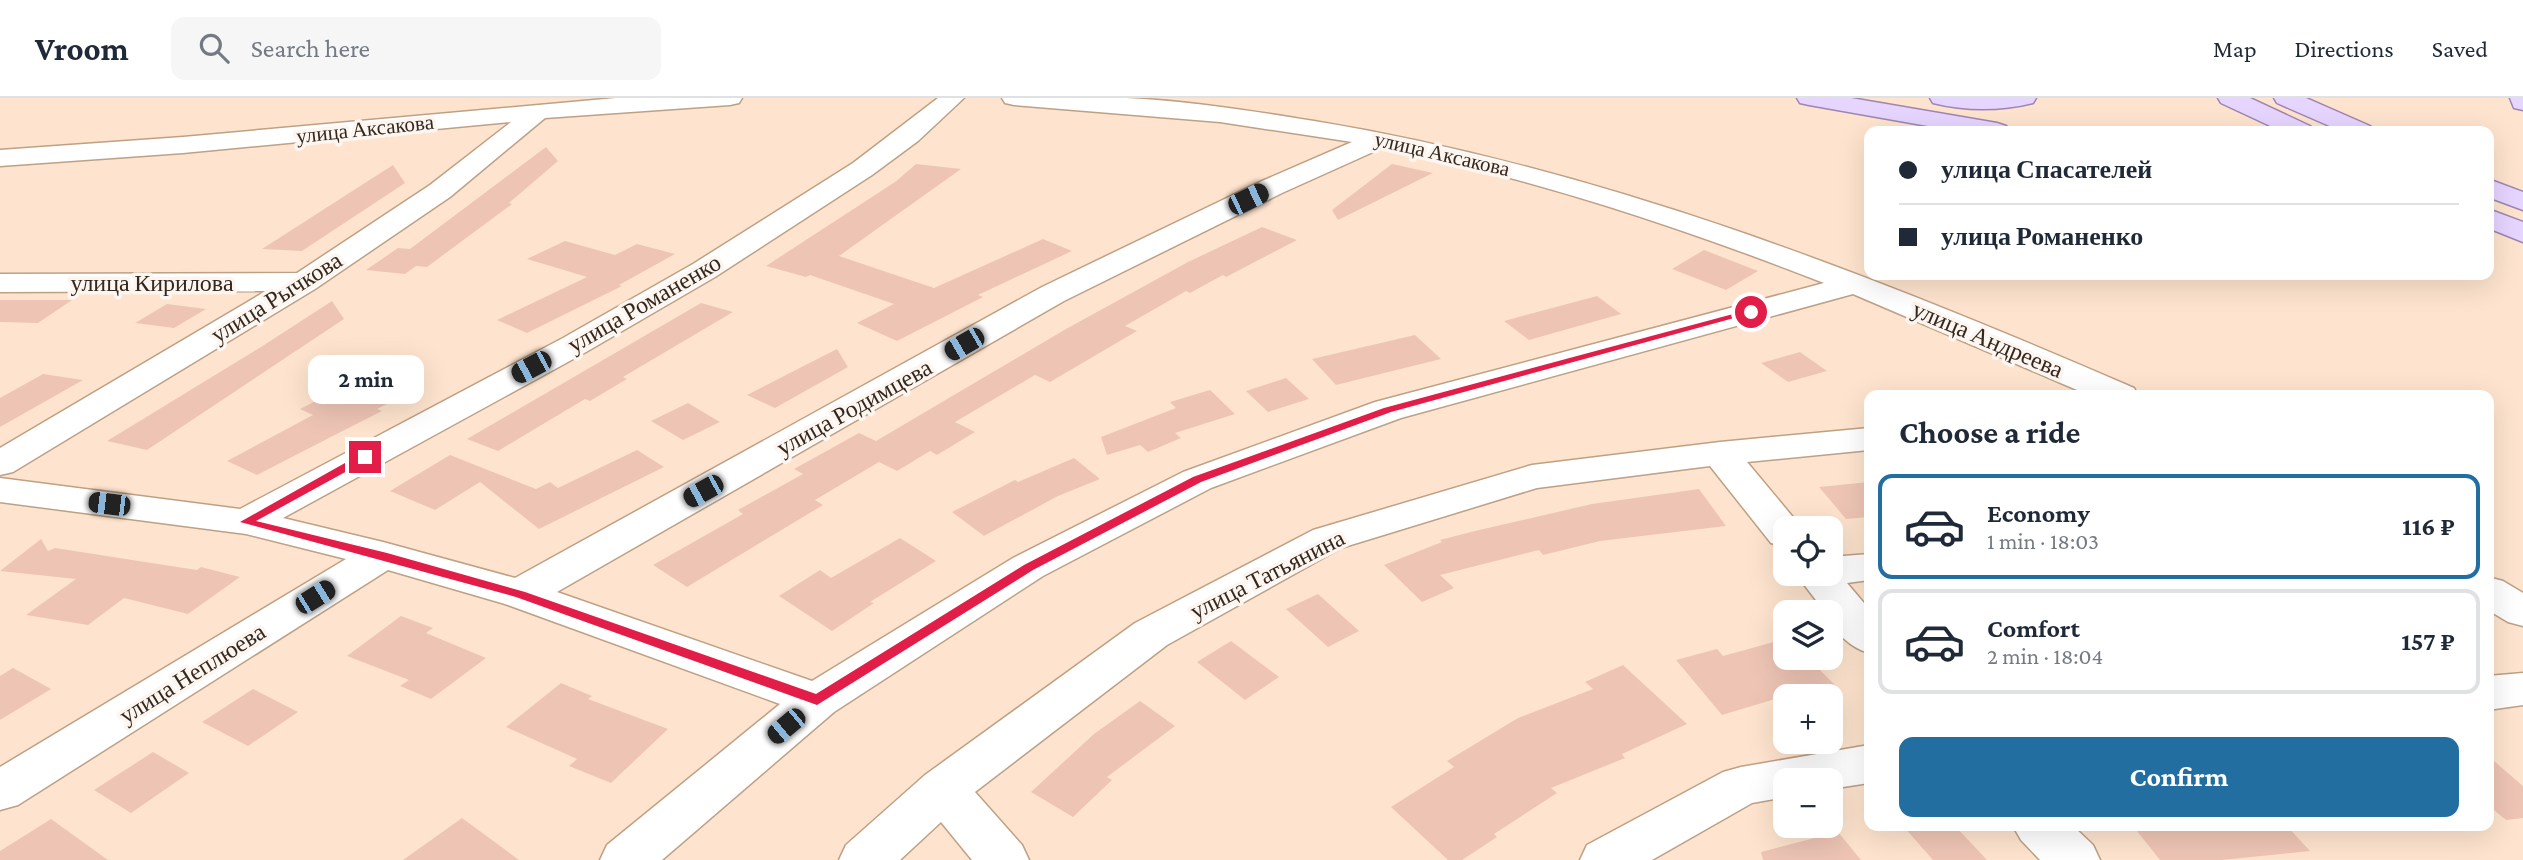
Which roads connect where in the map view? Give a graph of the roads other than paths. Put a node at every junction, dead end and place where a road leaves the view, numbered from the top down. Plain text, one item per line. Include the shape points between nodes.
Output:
1 (730, 98) edge
2 (952, 98) edge
3 (1014, 98) edge
4 (1810, 98) edge
5 (1942, 98) edge
6 (2024, 98) edge
7 (2230, 98) edge
8 (2286, 98) edge
9 (538, 112) junction
10 (1969, 126) edge
11 (2290, 126) edge
12 (2350, 126) edge
13 (1382, 139) junction
14 (0, 158) edge
15 (2494, 190) edge
16 (2523, 202) edge
17 (2494, 221) edge
18 (2523, 233) edge
19 (2494, 247) edge
20 (2523, 257) edge
21 (304, 282) junction
22 (0, 283) edge
23 (1854, 284) junction
24 (2108, 390) edge
25 (1864, 439) edge
26 (1720, 453) junction
27 (0, 464) edge
28 (0, 490) edge
29 (1773, 519) edge
30 (246, 522) junction
31 (383, 555) junction
32 (1864, 568) edge
33 (1843, 570) edge
34 (1827, 586) edge
35 (520, 594) junction
36 (2494, 595) edge
37 (2523, 612) edge
38 (1864, 632) edge
39 (2523, 689) edge
40 (2494, 692) edge
41 (817, 700) junction
42 (1864, 765) edge
43 (943, 789) junction
44 (0, 790) edge
45 (2044, 831) edge
46 (626, 860) edge
47 (864, 860) edge
48 (1003, 860) edge
49 (1606, 860) edge
50 (2074, 860) edge

1 - 9 street, улица Аксакова
2 - 30 street, улица Романенко via 843,183 647,305
3 - 13 street, улица Аксакова via 1231,114
4 - 10 main road
5 - 6 main road via 1993,102
7 - 11 main road
8 - 12 main road
9 - 14 street, улица Аксакова via 116,152
9 - 21 street, улица Рычкова via 440,191
13 - 23 street, улица Аксакова via 1558,182 1721,234
13 - 35 street, улица Родимцева via 1053,294
15 - 16 main road
17 - 18 main road
19 - 20 main road
21 - 22 street, улица Кирилова
21 - 27 street, улица Рычкова
23 - 24 street, улица Андреева
23 - 41 street via 1388,410 1197,480 1028,568
25 - 26 street, улица Татьянина
26 - 29 street
26 - 43 street, улица Татьянина via 1532,477 1327,539 1151,634
28 - 30 street
30 - 31 street
31 - 35 street
31 - 44 street, улица Неплюева
32 - 33 street
34 - 38 street
35 - 41 street
36 - 37 street
39 - 40 street
41 - 46 street
42 - 49 street via 1741,786
43 - 47 street, улица Татьянина
43 - 48 street
45 - 50 street

